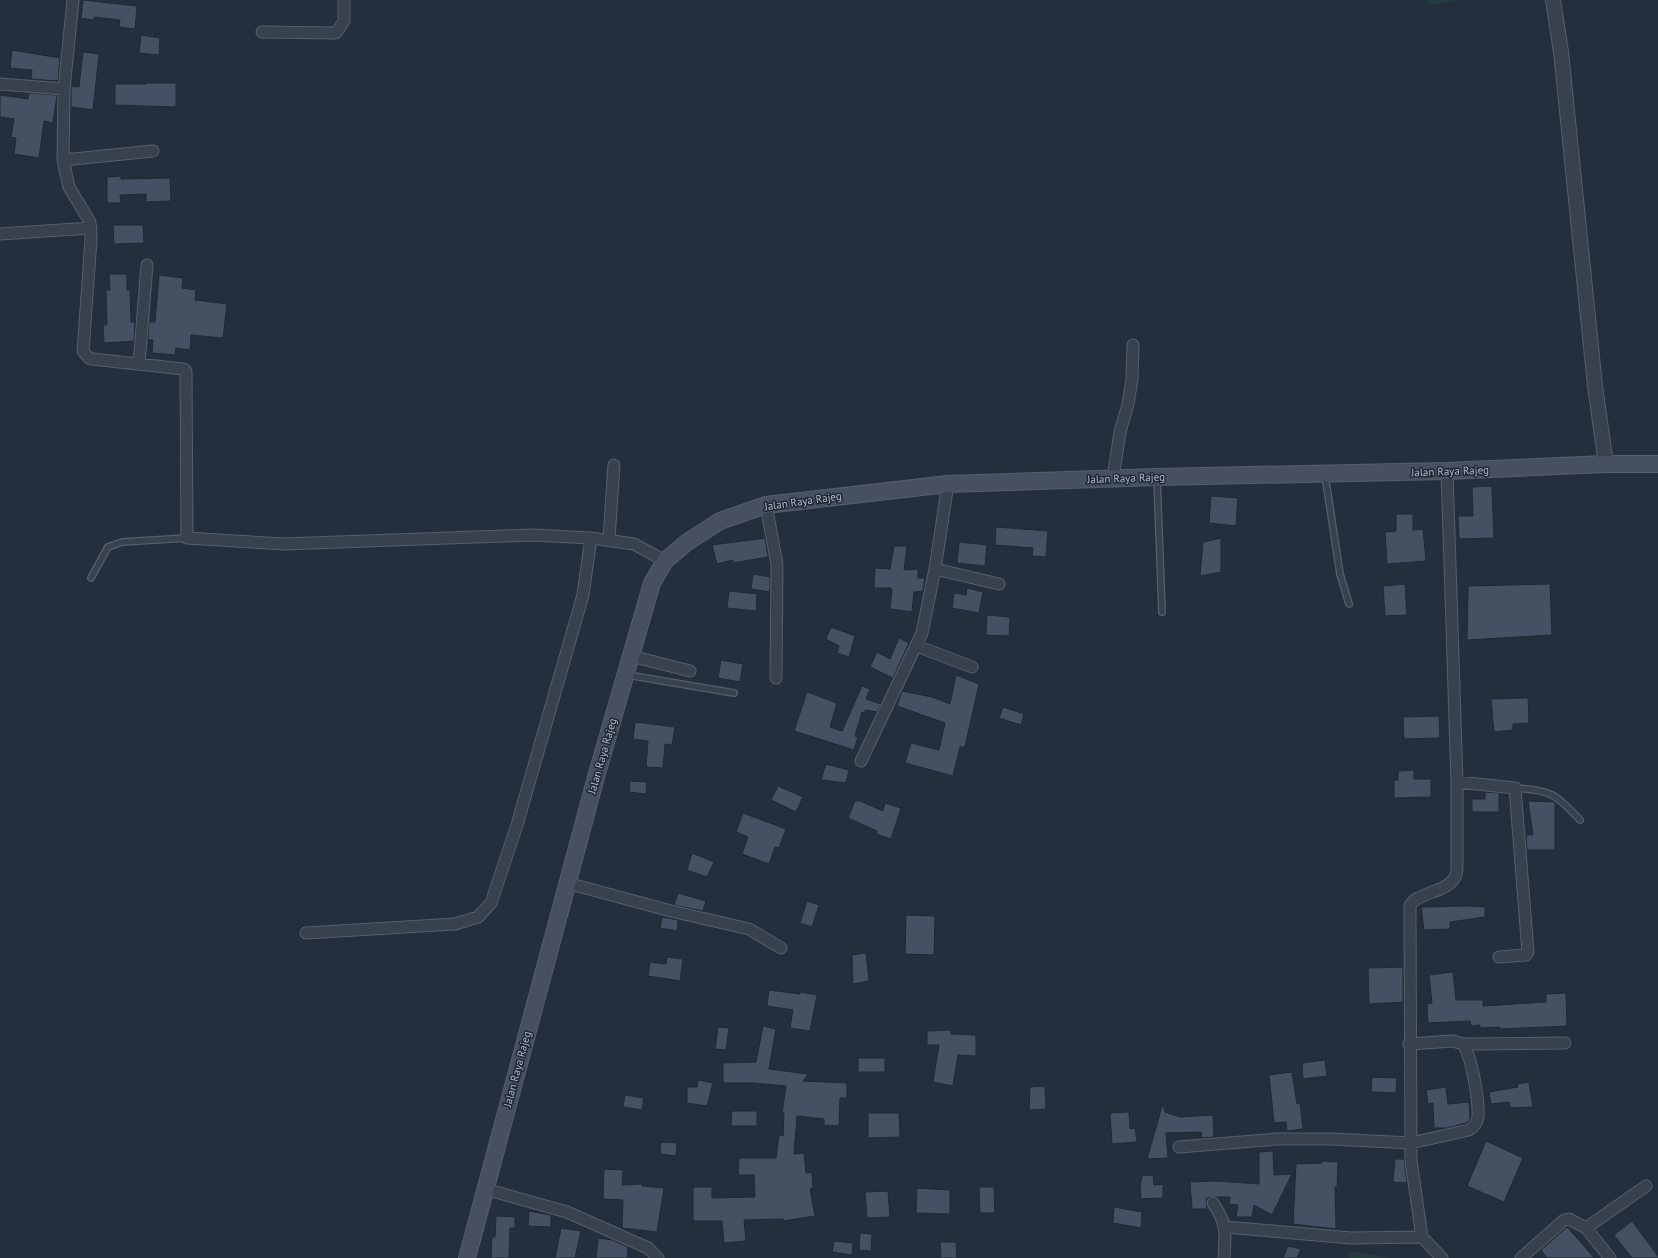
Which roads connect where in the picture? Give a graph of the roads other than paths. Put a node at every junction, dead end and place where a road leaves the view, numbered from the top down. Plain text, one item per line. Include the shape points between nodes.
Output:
1 (73, 0) edge
2 (344, 0) edge
3 (1553, 0) edge
4 (262, 32) dead end
5 (0, 84) edge
6 (64, 89) junction
7 (153, 151) dead end
8 (62, 160) junction
9 (91, 228) junction
10 (0, 234) edge
11 (147, 265) dead end
12 (1133, 345) dead end
13 (139, 364) junction
14 (1606, 464) junction
15 (1658, 464) edge
16 (614, 465) dead end
17 (1446, 471) junction
18 (1325, 475) junction
19 (1157, 477) junction
20 (1113, 478) junction
21 (948, 484) junction
22 (766, 505) junction
23 (187, 538) junction
24 (591, 538) junction
25 (609, 540) junction
26 (665, 561) junction
27 (935, 569) junction
28 (91, 578) dead end
29 (999, 584) dead end
30 (1349, 604) dead end
31 (1162, 612) dead end
32 (916, 646) junction
33 (631, 656) junction
34 (972, 667) dead end
35 (690, 671) dead end
36 (626, 674) junction
37 (776, 678) dead end
38 (734, 693) dead end
39 (861, 761) dead end
40 (1457, 782) junction
41 (1515, 788) junction
42 (1580, 820) dead end
43 (567, 883) junction
44 (306, 933) dead end
45 (781, 948) dead end
46 (1499, 957) dead end
47 (1565, 1043) dead end
48 (1409, 1044) junction
49 (1463, 1044) junction
50 (1411, 1143) junction
51 (1178, 1147) dead end
52 (1646, 1186) dead end
53 (485, 1189) junction
54 (1213, 1203) dead end
55 (1226, 1227) junction
56 (1586, 1228) junction
57 (1422, 1236) junction
58 (467, 1258) edge
59 (658, 1258) edge
60 (1224, 1258) edge
61 (1442, 1258) edge
62 (1521, 1258) edge
63 (1610, 1258) edge

1 - 6 street
2 - 4 street via 344,20 336,33
3 - 14 street via 1561,52 1595,386
5 - 6 street
6 - 8 street
7 - 8 street
8 - 9 street via 69,187 87,215
9 - 10 street
9 - 13 street via 83,352 92,360
11 - 13 street
12 - 20 street via 1132,379
13 - 23 street via 186,371
14 - 15 main road, Jalan Raya Rajeg
14 - 17 main road, Jalan Raya Rajeg
16 - 25 street
17 - 18 main road, Jalan Raya Rajeg
17 - 40 street
18 - 19 main road, Jalan Raya Rajeg
18 - 30 lane via 1340,574
19 - 20 main road, Jalan Raya Rajeg
19 - 31 lane
20 - 21 main road, Jalan Raya Rajeg
21 - 22 main road, Jalan Raya Rajeg
21 - 27 street
22 - 26 main road, Jalan Raya Rajeg via 720,521 686,543
22 - 37 street via 777,564
23 - 24 street via 284,544 533,536
23 - 28 lane via 122,542 108,547
24 - 25 street
24 - 44 street via 584,595 517,825 491,903 478,917 455,924
25 - 26 street via 634,544
26 - 33 main road, Jalan Raya Rajeg via 652,583
27 - 29 street
27 - 32 street via 922,633
32 - 34 street
32 - 39 street
33 - 35 street
33 - 36 main road, Jalan Raya Rajeg
36 - 38 lane
36 - 43 main road, Jalan Raya Rajeg
40 - 41 street
40 - 48 street via 1456,877 1448,885 1414,901 1410,906
41 - 42 lane via 1551,793
41 - 46 street via 1528,952 1526,956
43 - 45 street via 671,911 749,928
43 - 53 main road, Jalan Raya Rajeg
47 - 49 street
48 - 49 street via 1453,1041
48 - 50 street
49 - 50 street via 1468,1052 1475,1087 1478,1118 1475,1126 1469,1130
50 - 51 street via 1277,1139
50 - 57 street via 1411,1161
52 - 56 street
53 - 58 main road, Jalan Raya Rajeg
53 - 59 street via 567,1212 648,1248
54 - 55 street via 1224,1219
55 - 57 street via 1351,1238
55 - 60 street
56 - 62 street via 1569,1219 1564,1220
56 - 63 street
57 - 61 street

